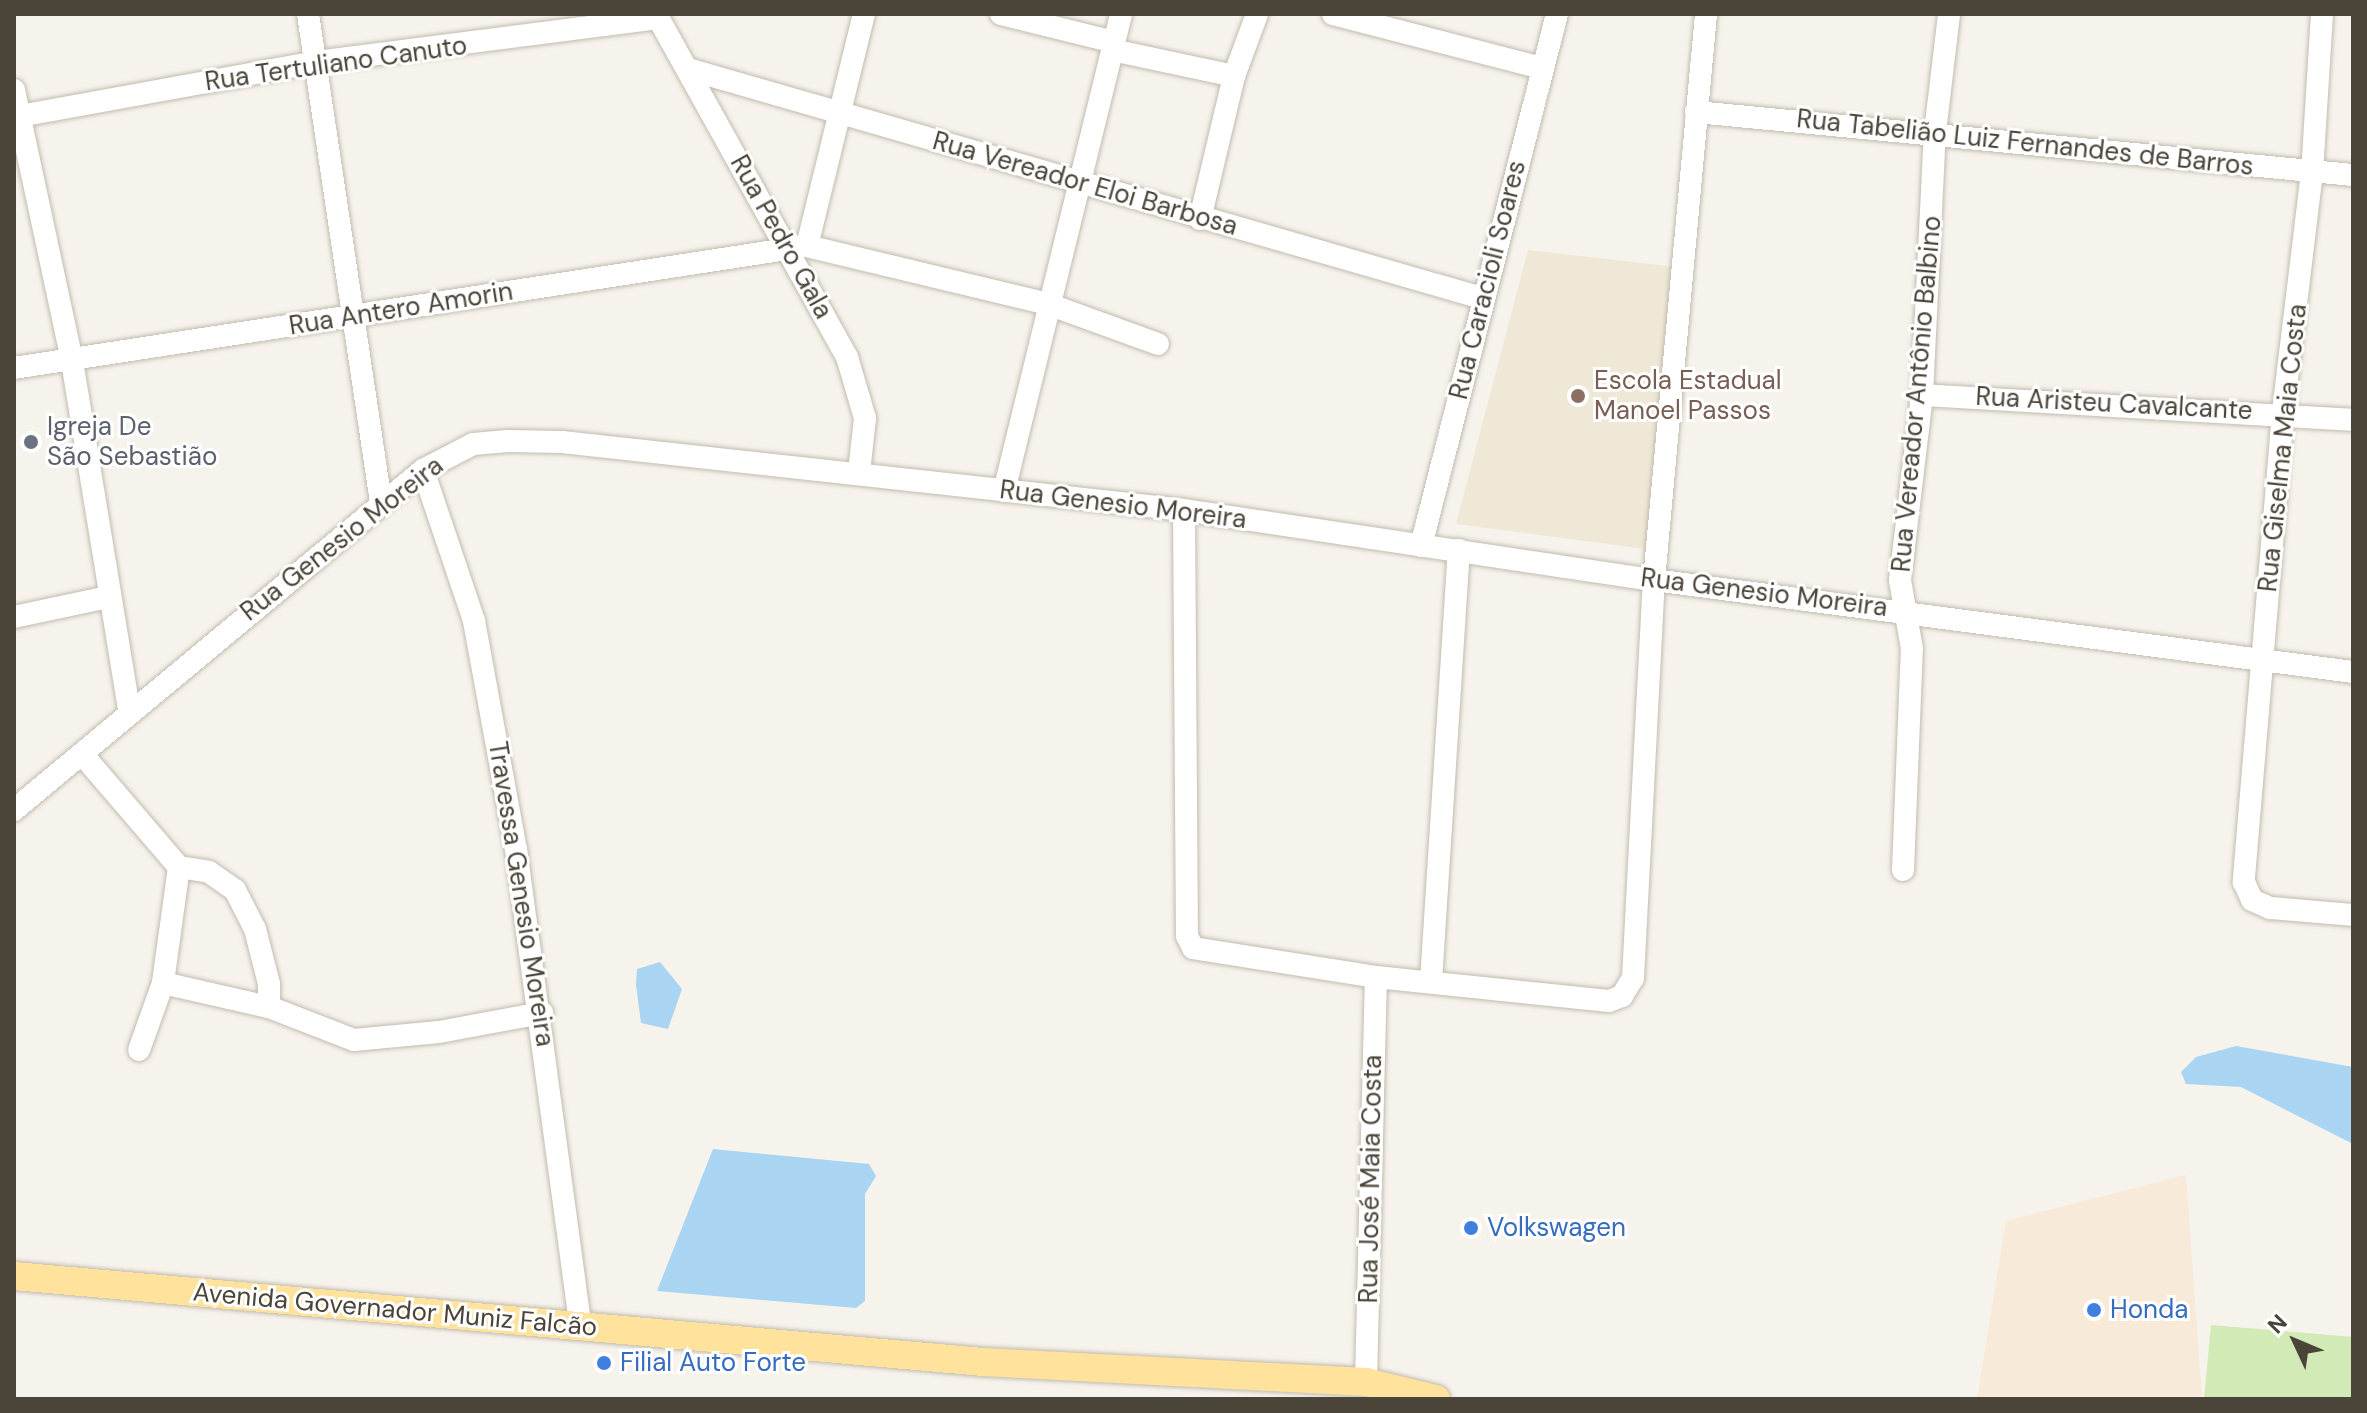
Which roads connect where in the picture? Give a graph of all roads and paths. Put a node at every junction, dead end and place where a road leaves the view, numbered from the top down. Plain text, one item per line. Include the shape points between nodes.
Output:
1 (308, 14) edge
2 (864, 14) edge
3 (1001, 14) edge
4 (1121, 14) edge
5 (1257, 14) edge
6 (1333, 14) edge
7 (1557, 14) edge
8 (1706, 14) edge
9 (1949, 14) edge
10 (2322, 14) edge
11 (657, 16) edge
12 (1113, 46) junction
13 (316, 62) junction
14 (1542, 68) junction
15 (688, 69) junction
16 (1234, 76) junction
17 (14, 90) edge
18 (838, 111) junction
19 (1696, 112) junction
20 (17, 116) edge
21 (1935, 132) junction
22 (2312, 172) junction
23 (2353, 175) edge
24 (1077, 183) junction
25 (1200, 219) junction
26 (797, 247) junction
27 (1482, 298) junction
28 (1048, 304) junction
29 (352, 318) junction
30 (1158, 344) dead end
31 (71, 355) junction
32 (14, 368) edge
33 (1922, 395) junction
34 (2283, 413) junction
35 (2353, 420) edge
36 (423, 470) junction
37 (859, 472) junction
38 (1004, 491) junction
39 (381, 503) junction
40 (1184, 510) junction
41 (1421, 546) junction
42 (1459, 550) junction
43 (1654, 580) junction
44 (108, 597) junction
45 (1906, 611) junction
46 (14, 617) edge
47 (2263, 664) junction
48 (2353, 672) edge
49 (129, 711) junction
50 (82, 754) junction
51 (14, 810) edge
52 (179, 867) junction
53 (1903, 870) dead end
54 (2353, 915) edge
55 (1376, 977) junction
56 (1431, 981) junction
57 (163, 983) junction
58 (269, 1007) junction
59 (542, 1013) junction
60 (139, 1050) dead end
61 (14, 1276) edge
62 (581, 1327) junction
63 (1254, 1378) junction
64 (1366, 1382) junction
65 (1322, 1399) edge
66 (1436, 1399) edge

1 - 13 street
2 - 18 street
3 - 12 street
4 - 12 street
5 - 16 street
6 - 14 street
7 - 14 street, Rua Caracioli Soares
8 - 19 street
9 - 21 street, Rua Vereador Antônio Balbino
10 - 22 street, Rua Giselma Maia Costa
11 - 13 street, Rua Tertuliano Canuto
11 - 15 street, Rua Pedro Gala
12 - 16 street
12 - 24 street
13 - 20 street, Rua Tertuliano Canuto
13 - 29 street
14 - 27 street, Rua Caracioli Soares
15 - 18 street, Rua Vereador Eloi Barbosa
15 - 26 street, Rua Pedro Gala
16 - 25 street
17 - 20 street
18 - 24 street, Rua Vereador Eloi Barbosa
18 - 26 street
19 - 21 street, Rua Tabelião Luiz Fernandes de Barros
19 - 43 street
20 - 31 street
21 - 22 street, Rua Tabelião Luiz Fernandes de Barros
21 - 33 street, Rua Vereador Antônio Balbino
22 - 23 street, Rua Tabelião Luiz Fernandes de Barros
22 - 34 street, Rua Giselma Maia Costa
24 - 25 street, Rua Vereador Eloi Barbosa
24 - 28 street
25 - 27 street, Rua Vereador Eloi Barbosa
26 - 28 street
26 - 29 street, Rua Antero Amorin
26 - 37 street, Rua Pedro Gala via 860,387 865,418
27 - 41 street, Rua Caracioli Soares
28 - 30 street
28 - 38 street
29 - 31 street, Rua Antero Amorin
29 - 39 street
31 - 32 street, Rua Antero Amorin
31 - 44 street
33 - 34 street, Rua Aristeu Cavalcante
33 - 45 street, Rua Vereador Antônio Balbino via 1900,580
34 - 35 street, Rua Aristeu Cavalcante
34 - 47 street, Rua Giselma Maia Costa
36 - 37 street, Rua Genesio Moreira via 473,444 508,441
36 - 39 street, Rua Genesio Moreira
36 - 59 street, Travessa Genesio Moreira via 474,621
37 - 38 street, Rua Genesio Moreira
38 - 40 street, Rua Genesio Moreira
39 - 49 street, Rua Genesio Moreira
40 - 41 street, Rua Genesio Moreira
40 - 55 street via 1187,936 1193,948
41 - 42 street, Rua Genesio Moreira
42 - 43 street, Rua Genesio Moreira
42 - 56 street
43 - 45 street, Rua Genesio Moreira
43 - 56 street via 1633,978 1622,996 1609,1001
44 - 46 street
44 - 49 street
45 - 47 street, Rua Genesio Moreira
45 - 53 street, Rua Vereador Antônio Balbino via 1912,649
47 - 48 street, Rua Genesio Moreira
47 - 54 street, Rua Giselma Maia Costa via 2244,882 2252,900 2270,908
49 - 50 street, Rua Genesio Moreira
50 - 51 street, Rua Genesio Moreira
50 - 52 street
52 - 57 street
52 - 58 street via 209,872 235,890 255,929 269,984
55 - 56 street
55 - 64 street, Rua José Maia Costa
57 - 58 street
57 - 60 street
58 - 59 street via 354,1040 439,1032
59 - 62 street, Travessa Genesio Moreira
61 - 62 main road, Avenida Governador Muniz Falcão
62 - 63 main road, Avenida Governador Muniz Falcão via 983,1362
63 - 64 main road, Avenida Governador Muniz Falcão
63 - 65 main road, Avenida Governador Muniz Falcão
64 - 66 main road, Avenida Governador Muniz Falcão

